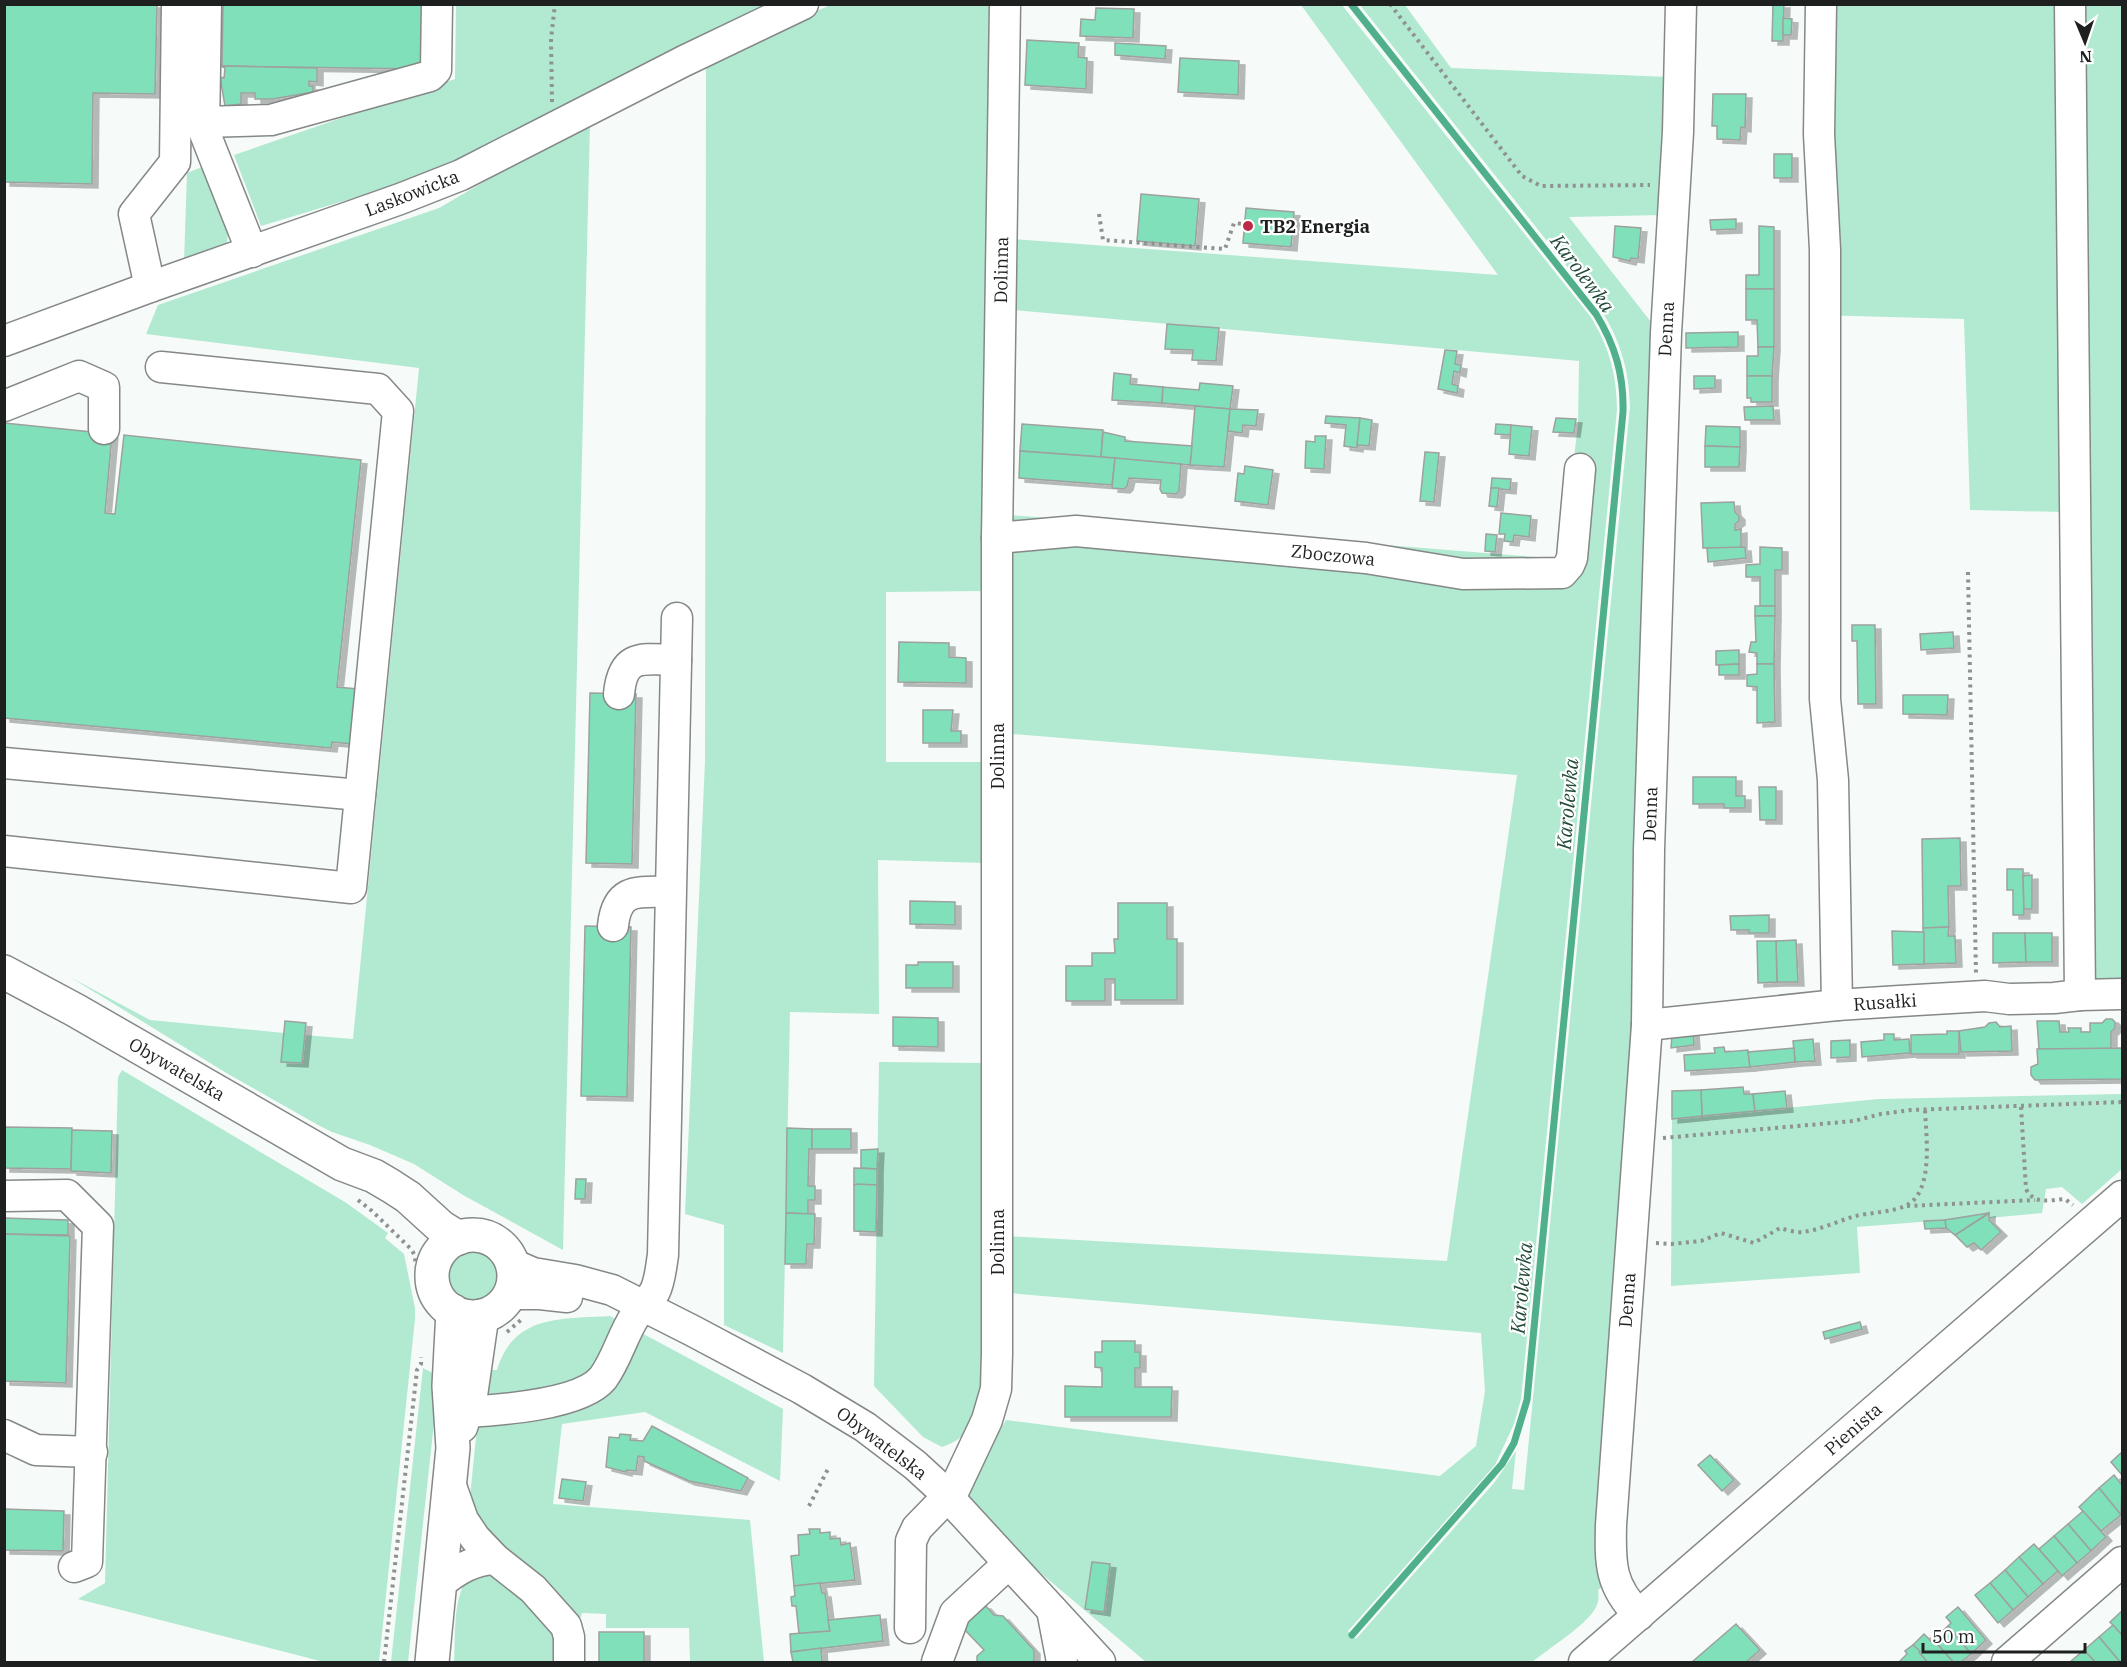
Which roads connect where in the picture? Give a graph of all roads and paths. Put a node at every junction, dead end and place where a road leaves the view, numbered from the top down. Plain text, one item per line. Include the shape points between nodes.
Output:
1 (177, 4) edge
2 (206, 4) edge
3 (436, 4) edge
4 (555, 4) edge
5 (803, 4) edge
6 (1005, 4) edge
7 (1390, 4) edge
8 (1681, 4) edge
9 (1821, 4) edge
10 (2070, 4) edge
11 (204, 122) junction
12 (552, 129) junction
13 (1675, 185) junction
14 (1099, 214) dead end
15 (1244, 224) dead end
16 (252, 252) junction
17 (150, 287) junction
18 (4, 341) edge
19 (161, 367) dead end
20 (4, 406) edge
21 (104, 429) dead end
22 (1580, 469) dead end
23 (997, 538) junction
24 (1968, 572) dead end
25 (677, 618) dead end
26 (676, 660) junction
27 (619, 694) dead end
28 (4, 763) edge
29 (360, 795) junction
30 (4, 851) edge
31 (670, 892) junction
32 (612, 926) dead end
33 (4, 972) edge
34 (2122, 994) edge
35 (2080, 995) junction
36 (1976, 997) junction
37 (1837, 1005) junction
38 (1647, 1025) junction
39 (2122, 1102) edge
40 (2021, 1107) junction
41 (1925, 1109) junction
42 (1660, 1138) dead end
43 (351, 1182) junction
44 (4, 1196) edge
45 (2122, 1196) edge
46 (2036, 1200) junction
47 (2069, 1201) dead end
48 (1905, 1206) junction
49 (457, 1238) junction
50 (1631, 1240) junction
51 (519, 1279) junction
52 (644, 1307) junction
53 (466, 1319) junction
54 (422, 1354) dead end
55 (466, 1412) junction
56 (4, 1434) edge
57 (453, 1448) junction
58 (92, 1452) junction
59 (829, 1467) dead end
60 (450, 1483) junction
61 (948, 1497) junction
62 (809, 1506) dead end
63 (495, 1559) junction
64 (2122, 1562) edge
65 (1008, 1563) junction
66 (74, 1567) dead end
67 (439, 1584) junction
68 (1052, 1610) junction
69 (1639, 1615) junction
70 (910, 1628) dead end
71 (384, 1662) edge
72 (432, 1662) edge
73 (569, 1662) edge
74 (937, 1662) edge
75 (1062, 1662) edge
76 (1100, 1662) edge
77 (1584, 1662) edge
78 (2007, 1662) edge

1 - 17 street via 175,162 134,214
2 - 11 street
3 - 11 street via 436,70 430,76 271,120
4 - 12 path via 551,39
5 - 12 street, Laskowicka
6 - 23 street, Dolinna
7 - 13 path via 1522,176 1541,186
8 - 13 street, Denna
9 - 37 street via 1825,699 1833,780
10 - 35 street
11 - 16 street via 204,131
12 - 16 street, Laskowicka via 450,179
13 - 38 street, Denna via 1666,333
14 - 15 path via 1103,240 1225,249 1234,223
16 - 17 street, Laskowicka
17 - 18 street, Laskowicka
19 - 29 street via 378,389 398,411
20 - 21 street via 79,376 104,387
22 - 23 street, Zboczowa via 1572,558 1562,573 1463,574 1366,558 1076,531
23 - 61 street, Dolinna via 996,1389 987,1420
24 - 36 path
25 - 26 street
26 - 27 street via 646,659 630,664 621,678
26 - 31 street
28 - 29 street
29 - 30 street via 351,888
31 - 32 street via 641,892 623,897 617,904
31 - 52 street via 663,1255 655,1292
33 - 43 main road, Obywatelska via 75,1010
34 - 35 street, Rusałki
35 - 36 street, Rusałki
36 - 37 street, Rusałki
37 - 38 street, Rusałki
38 - 50 street, Denna
39 - 40 path
40 - 41 path
40 - 46 path via 2026,1189
41 - 42 path via 1844,1122
41 - 48 path via 1924,1178 1914,1201
43 - 49 main road, Obywatelska via 374,1176 408,1197
43 - 53 path
44 - 58 street via 67,1195 98,1226
45 - 69 street, Pienista
46 - 47 path
46 - 48 path
48 - 50 path via 1802,1233 1780,1228 1754,1243 1721,1233 1701,1241 1671,1244
49 - 51 path
49 - 51 main road via 473,1235 491,1239 507,1253
49 - 53 main road via 433,1268 434,1286 439,1298
50 - 69 street, Denna via 1610,1557 1620,1592
51 - 52 street, Obywatelska via 533,1273 592,1284
51 - 53 path
51 - 53 main road via 496,1310
52 - 55 street via 636,1314 610,1368 587,1390 556,1401
52 - 61 street, Obywatelska via 833,1407 892,1446
53 - 55 main road via 471,1392
53 - 57 main road via 449,1386
54 - 71 path via 417,1370
55 - 57 main road
56 - 58 street via 36,1450
57 - 60 main road
58 - 66 street via 87,1562
59 - 62 path
60 - 63 street via 462,1520
60 - 67 main road
61 - 65 street, Obywatelska
61 - 70 street, Dolinna via 917,1528 911,1541
63 - 67 street via 469,1564
63 - 73 street via 534,1589 566,1626
64 - 78 street
65 - 68 street, Obywatelska
65 - 74 street via 955,1613
67 - 72 main road
68 - 75 street
68 - 76 street, Obywatelska
69 - 77 street, Pienista

